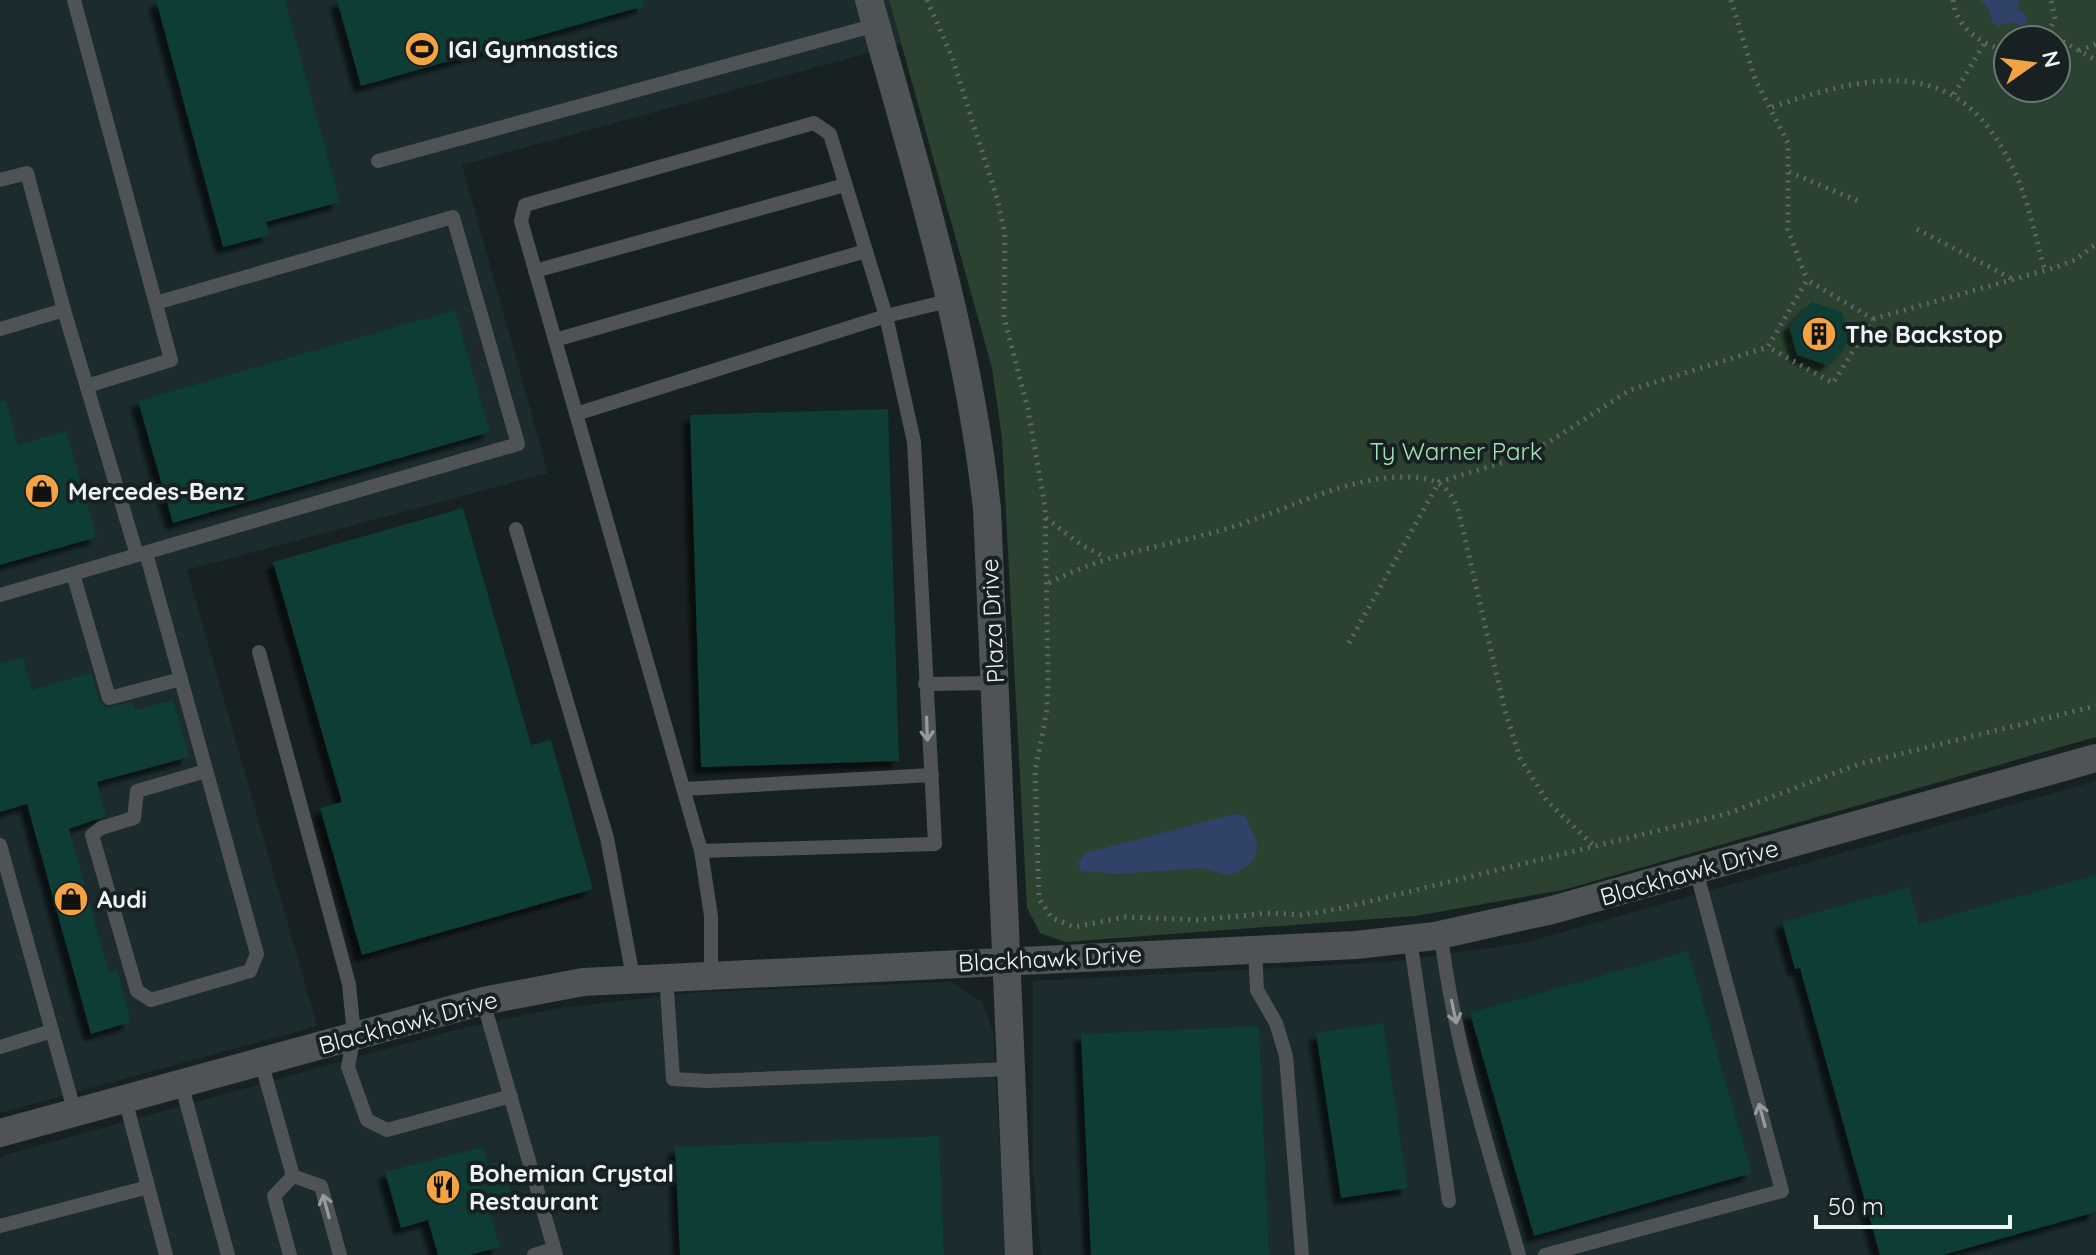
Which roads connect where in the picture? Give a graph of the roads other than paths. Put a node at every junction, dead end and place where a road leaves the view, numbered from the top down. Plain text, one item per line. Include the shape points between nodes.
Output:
1 (74, 0) edge
2 (872, 12) edge
3 (378, 161) dead end
4 (0, 180) edge
5 (845, 185) junction
6 (866, 251) junction
7 (535, 271) junction
8 (952, 300) junction
9 (156, 303) junction
10 (64, 310) junction
11 (886, 316) junction
12 (0, 329) edge
13 (555, 340) junction
14 (87, 386) junction
15 (576, 414) junction
16 (516, 529) dead end
17 (142, 554) junction
18 (73, 574) junction
19 (0, 595) edge
20 (259, 652) dead end
21 (181, 679) junction
22 (995, 683) junction
23 (925, 684) junction
24 (2096, 758) edge
25 (206, 771) junction
26 (932, 775) junction
27 (684, 789) junction
28 (0, 845) edge
29 (701, 851) junction
30 (1696, 870) junction
31 (1441, 935) junction
32 (1410, 939) junction
33 (1255, 949) junction
34 (1006, 960) junction
35 (711, 973) junction
36 (666, 975) junction
37 (633, 977) junction
38 (483, 1001) junction
39 (52, 1031) junction
40 (354, 1035) junction
41 (0, 1047) edge
42 (261, 1061) junction
43 (1011, 1069) junction
44 (181, 1083) junction
45 (511, 1096) junction
46 (125, 1099) junction
47 (75, 1113) junction
48 (0, 1133) edge
49 (293, 1176) junction
50 (148, 1187) junction
51 (1449, 1201) dead end
52 (0, 1226) edge
53 (555, 1252) edge
54 (166, 1255) edge
55 (228, 1255) edge
56 (290, 1255) edge
57 (340, 1255) edge
58 (534, 1255) edge
59 (1019, 1255) edge
60 (1302, 1255) edge
61 (1519, 1255) edge
62 (1545, 1255) edge

1 - 9 lane
2 - 3 lane
2 - 8 street, Plaza Drive
4 - 10 lane via 27,173
5 - 6 lane
5 - 7 lane
5 - 7 lane via 830,134 814,123 799,127 525,205 521,221
6 - 11 lane
6 - 13 lane
7 - 13 lane
8 - 11 lane
8 - 22 street, Plaza Drive via 979,435
9 - 14 lane via 171,360
9 - 17 lane via 453,217 518,444
10 - 12 lane
10 - 14 lane
11 - 15 lane
11 - 23 lane via 914,442
13 - 15 lane
14 - 17 lane
15 - 27 lane
16 - 37 lane via 607,838
17 - 18 lane
17 - 21 lane
18 - 19 lane
18 - 21 lane via 109,698
20 - 40 lane via 349,984
21 - 25 lane
22 - 23 lane
22 - 34 street, Plaza Drive
23 -> 26 lane
24 - 30 street, Blackhawk Drive
25 - 25 lane via 257,954 250,971 151,1000 137,991 92,835 134,818 137,791
26 - 27 lane
26 - 29 lane via 935,844
27 - 29 lane
28 - 39 lane
29 - 35 lane via 711,916
30 - 31 street, Blackhawk Drive
62 -> 30 lane via 1782,1191
31 - 32 street, Blackhawk Drive
31 -> 61 lane via 1467,1071
32 - 33 street, Blackhawk Drive
32 - 51 lane
33 - 34 street, Blackhawk Drive
33 - 60 lane via 1257,990 1276,1023 1286,1056
34 - 35 street, Blackhawk Drive
34 - 43 street, Plaza Drive
35 - 36 street, Blackhawk Drive
36 - 37 street, Blackhawk Drive
36 - 43 lane via 673,1079
37 - 38 street, Blackhawk Drive
38 - 40 street, Blackhawk Drive
38 - 45 lane
39 - 41 lane
39 - 47 lane
40 - 42 street, Blackhawk Drive
40 - 45 lane via 348,1067 352,1079 367,1120 387,1130
42 - 44 street, Blackhawk Drive
42 - 49 lane
43 - 59 street, Plaza Drive
44 - 46 street, Blackhawk Drive
44 - 55 lane
45 - 53 lane
46 - 47 street, Blackhawk Drive
46 - 50 lane
47 - 48 street, Blackhawk Drive
49 - 56 lane via 274,1196
57 -> 49 lane via 321,1186
50 - 52 lane
50 - 54 lane
53 - 58 lane

